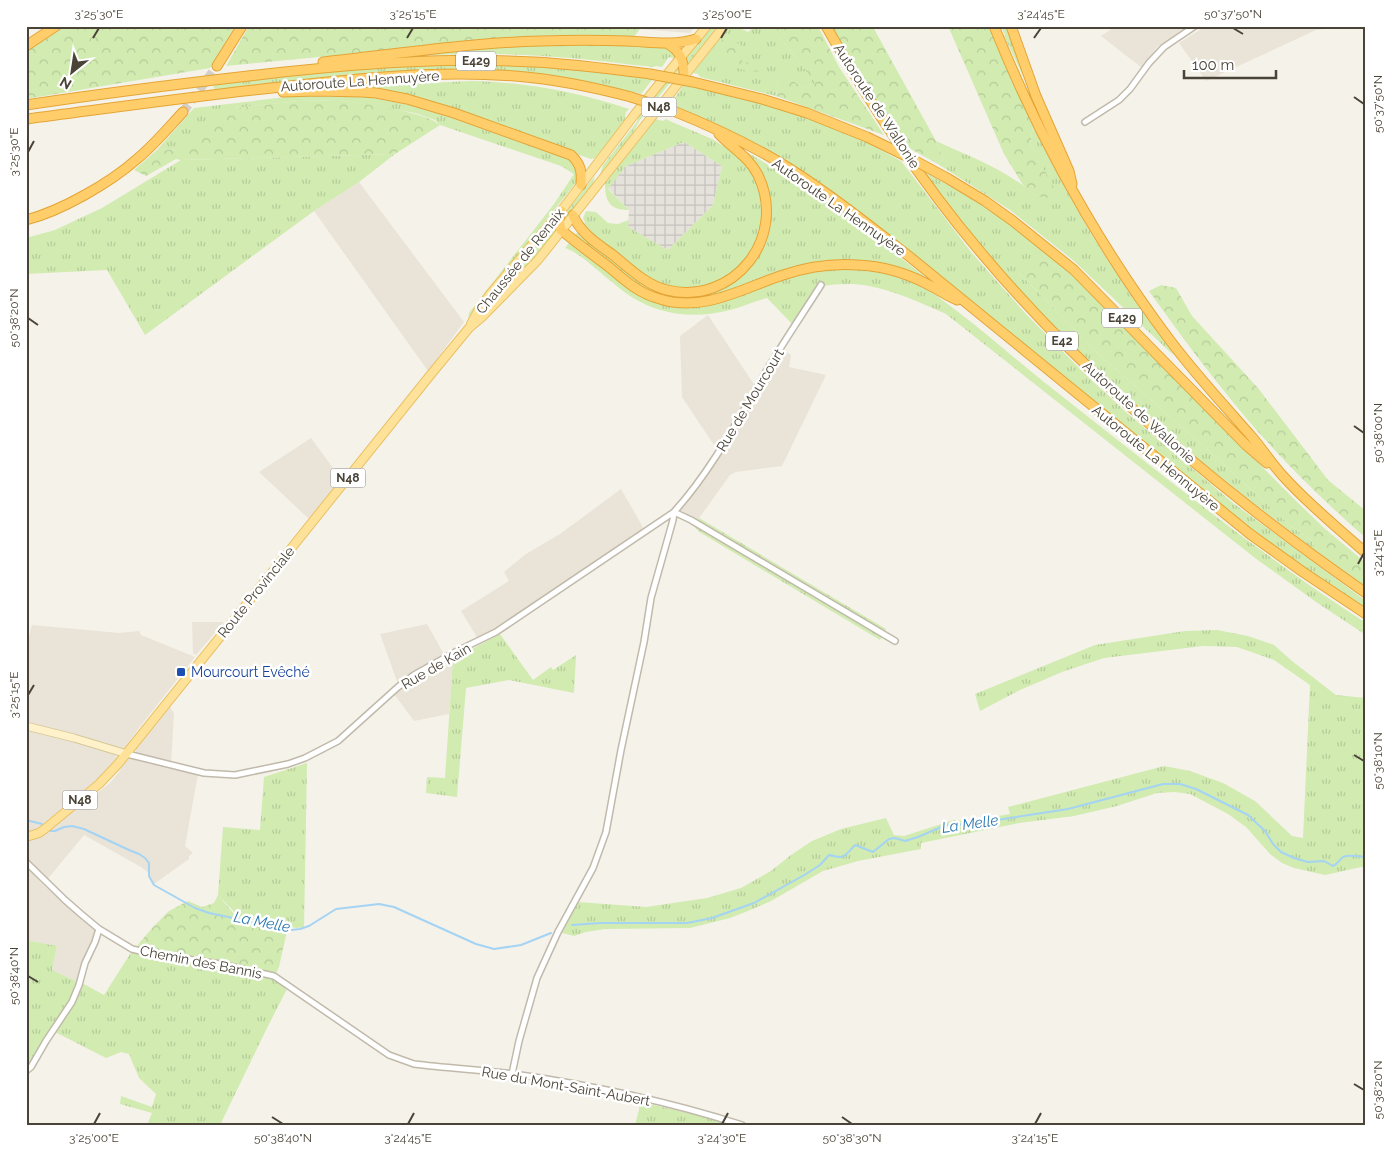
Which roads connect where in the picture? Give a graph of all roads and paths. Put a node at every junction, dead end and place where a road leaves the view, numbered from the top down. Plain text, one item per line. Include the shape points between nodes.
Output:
1 (56, 26) edge
2 (242, 26) edge
3 (707, 26) edge
4 (724, 26) edge
5 (826, 26) edge
6 (994, 26) edge
7 (1011, 26) edge
8 (1196, 26) edge
9 (696, 39) junction
10 (668, 44) junction
11 (26, 46) edge
12 (681, 57) junction
13 (217, 66) tunnel mouth
14 (302, 70) junction
15 (684, 76) junction
16 (235, 92) junction
17 (26, 105) edge
18 (183, 112) tunnel mouth
19 (26, 119) edge
20 (1085, 122) dead end
21 (714, 128) junction
22 (581, 185) junction
23 (1075, 196) junction
24 (561, 211) junction
25 (573, 215) junction
26 (26, 220) edge
27 (561, 230) junction
28 (821, 285) dead end
29 (968, 305) junction
30 (469, 328) junction
31 (1283, 476) junction
32 (674, 512) junction
33 (1366, 553) edge
34 (1366, 593) edge
35 (1366, 614) edge
36 (895, 641) dead end
37 (26, 726) edge
38 (126, 754) junction
39 (26, 837) edge
40 (26, 862) edge
41 (99, 929) junction
42 (390, 1055) joint
43 (26, 1071) edge
44 (512, 1074) junction
45 (742, 1125) edge

1 - 11 highway
2 - 13 highway
3 - 9 main road, Chaussée de Renaix / N48
4 - 15 main road, Chaussée de Renaix / N48
5 - 34 highway, Autoroute de Wallonie / E42 via 881,117 946,210 1052,331 1120,397 1200,467
6 - 23 highway via 1052,155
7 - 23 highway via 1036,96 1069,171
8 - 20 street via 1164,47 1119,100
9 - 10 highway
9 - 12 main road, Chaussée de Renaix / N48
10 - 12 highway
10 - 14 highway via 587,40 512,43 320,62
12 - 15 highway
12 - 22 main road, Chaussée de Renaix / N48
14 - 17 highway, Autoroute La Hennuyère / E429
14 - 31 highway, Autoroute La Hennuyère / E429, bridge via 457,61 533,62 601,68 693,82 762,99 867,137 908,156 985,201 1074,270 1246,444
15 - 25 main road, Chaussée de Renaix / N48
16 - 19 highway, Autoroute La Hennuyère / E429
16 - 21 highway, Autoroute La Hennuyère / E429, bridge via 335,81 450,74 508,76 542,79 631,97
16 - 22 highway via 256,95 317,90 362,92 421,103 572,155 581,167
18 - 26 highway via 136,161 103,184
21 - 25 highway via 749,160 758,174 766,201 764,234 749,263 736,275 708,289 685,292 654,286 582,230
21 - 29 highway, Autoroute La Hennuyère / E429 via 787,167 854,214
22 - 24 main road, Chaussée de Renaix / N48
23 - 31 highway via 1123,274 1169,339
24 - 27 highway
24 - 30 main road, Chaussée de Renaix / N48 via 490,294
25 - 27 main road, Chaussée de Renaix / N48
27 - 29 highway via 633,286 660,300 692,304 724,298 812,267 857,264 889,270 926,283
27 - 30 main road, Chaussée de Renaix / N48 via 526,274
28 - 32 street, Rue de Mourcourt via 779,349 722,448
29 - 35 highway, Autoroute La Hennuyère / E429 via 1243,528
30 - 38 main road, Route Provinciale / N48
31 - 33 highway
32 - 36 street
32 - 38 street, Rue de Kain via 496,632 414,675 338,741 305,758 235,775 204,772
32 - 44 street via 651,598 606,832 593,868 537,978 518,1041
37 - 38 street
38 - 39 main road, Route Provinciale / N48 via 81,799 39,833
40 - 41 street, Chemin des Bannis
41 - 42 street, Chemin des Bannis via 132,950 274,976
41 - 43 street via 72,1002
42 - 44 street, Rue du Mont-Saint-Aubert via 414,1064
44 - 45 street, Rue du Mont-Saint-Aubert via 610,1090

